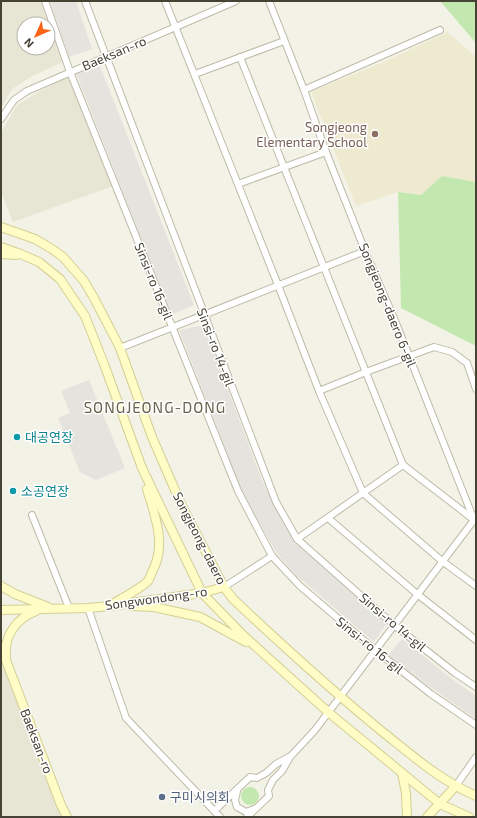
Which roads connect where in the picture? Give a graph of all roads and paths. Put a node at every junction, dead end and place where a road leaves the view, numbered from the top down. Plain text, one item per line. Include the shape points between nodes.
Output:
1 (45, 1) edge
2 (85, 1) edge
3 (165, 1) edge
4 (236, 1) edge
5 (269, 1) edge
6 (176, 27) junction
7 (440, 30) dead end
8 (284, 41) junction
9 (107, 56) junction
10 (240, 57) junction
11 (70, 72) junction
12 (195, 74) junction
13 (304, 90) junction
14 (1, 119) edge
15 (326, 152) junction
16 (283, 168) junction
17 (238, 184) junction
18 (1, 227) edge
19 (1, 247) edge
20 (365, 251) junction
21 (1, 254) edge
22 (25, 256) junction
23 (323, 268) junction
24 (278, 285) junction
25 (204, 315) junction
26 (173, 327) junction
27 (120, 348) junction
28 (408, 356) junction
29 (366, 372) junction
30 (476, 389) edge
31 (319, 391) junction
32 (403, 465) junction
33 (142, 468) junction
34 (363, 493) junction
35 (32, 515) dead end
36 (328, 518) junction
37 (475, 521) edge
38 (298, 539) junction
39 (272, 556) junction
40 (442, 561) junction
41 (1, 586) edge
42 (476, 586) edge
43 (224, 587) junction
44 (202, 593) junction
45 (417, 594) junction
46 (110, 606) junction
47 (69, 608) junction
48 (88, 608) junction
49 (53, 609) junction
50 (1, 610) edge
51 (394, 625) junction
52 (476, 640) edge
53 (1, 647) edge
54 (256, 647) junction
55 (375, 650) junction
56 (1, 652) edge
57 (8, 664) junction
58 (476, 687) edge
59 (340, 697) junction
60 (328, 712) junction
61 (476, 725) edge
62 (290, 756) junction
63 (476, 757) edge
64 (402, 772) junction
65 (455, 787) junction
66 (238, 788) junction
67 (476, 796) edge
68 (440, 804) junction
69 (257, 808) junction
70 (214, 811) junction
71 (67, 817) edge
72 (220, 817) edge
73 (247, 817) edge
74 (406, 817) edge
75 (427, 817) edge
76 (469, 817) edge

1 - 11 street, Sinsi-ro 16-gil
2 - 9 street, Sinsi-ro 14-gil
3 - 6 street
4 - 6 street, Baeksan-ro
5 - 8 street, Songjeong-daero 6-gil
6 - 9 street, Baeksan-ro
6 - 12 street
7 - 13 street
8 - 10 street
8 - 13 street, Songjeong-daero 6-gil
9 - 11 street, Baeksan-ro
9 - 25 street, Sinsi-ro 14-gil
10 - 12 street
10 - 16 street
11 - 14 street, Baeksan-ro via 27,91 14,100
11 - 26 street, Sinsi-ro 16-gil
12 - 17 street
13 - 15 street, Songjeong-daero 6-gil
15 - 16 street
15 - 20 street, Songjeong-daero 6-gil
16 - 17 street
16 - 23 street
17 - 24 street
18 - 27 street, Songjeong-daero via 35,239 63,257 84,281
19 - 22 street, Songjeong-daero
20 - 23 street
20 - 28 street, Songjeong-daero 6-gil
21 - 22 street
22 - 33 street, Songjeong-daero via 39,262 60,279 85,316
23 - 24 street
23 - 29 street
24 - 25 street
24 - 31 street
25 - 26 street
25 - 38 street, Sinsi-ro 14-gil via 276,502
26 - 27 street
26 - 39 street, Sinsi-ro 16-gil via 238,490
27 - 43 street, Songjeong-daero via 152,437 181,504
28 - 29 street
28 - 30 street via 434,347 452,352 467,363
28 - 37 street, Songjeong-daero 6-gil
29 - 31 street
29 - 32 street
31 - 34 street
32 - 34 street
32 - 37 street
33 - 44 street, Songjeong-daero
33 - 46 street via 159,531 160,550 156,566 148,581
34 - 36 street
34 - 40 street
35 - 47 street
36 - 38 street
36 - 45 street
37 - 40 street
38 - 51 street, Sinsi-ro 14-gil
39 - 43 street
39 - 55 street, Sinsi-ro 16-gil via 300,586
40 - 42 street
40 - 45 street
41 - 49 street
43 - 44 street, Songwondong-ro
43 - 59 street, Songjeong-daero via 233,599
44 - 46 street, Songwondong-ro
44 - 54 street, Songjeong-daero
45 - 51 street
45 - 52 street
46 - 48 street, Songwondong-ro
46 - 54 street via 154,607 200,617
47 - 48 street, Songwondong-ro
47 - 49 street, Songwondong-ro
48 - 70 street, Songwondong-ro via 126,718
49 - 50 street, Songwondong-ro
49 - 57 street, Baeksan-ro via 37,611 23,617 11,630 6,646
51 - 55 street
51 - 58 street, Sinsi-ro 14-gil
53 - 57 street, Baeksan-ro
54 - 60 street, Songjeong-daero
55 - 59 street
55 - 61 street, Sinsi-ro 16-gil
56 - 57 street, Baeksan-ro
57 - 71 street, Baeksan-ro
59 - 60 street
59 - 65 street, Songjeong-daero via 428,769
60 - 62 street
60 - 64 street, Songjeong-daero
62 - 66 street via 257,778 250,777
62 - 69 street via 282,771 273,780 268,790 269,796
63 - 65 street
64 - 68 street, Songjeong-daero
64 - 74 street via 406,793
65 - 67 street, Songjeong-daero
65 - 68 street
66 - 69 street via 235,795 237,807 246,812
66 - 70 street
68 - 75 street
68 - 76 street, Songjeong-daero
69 - 73 street
70 - 72 street, Songwondong-ro

